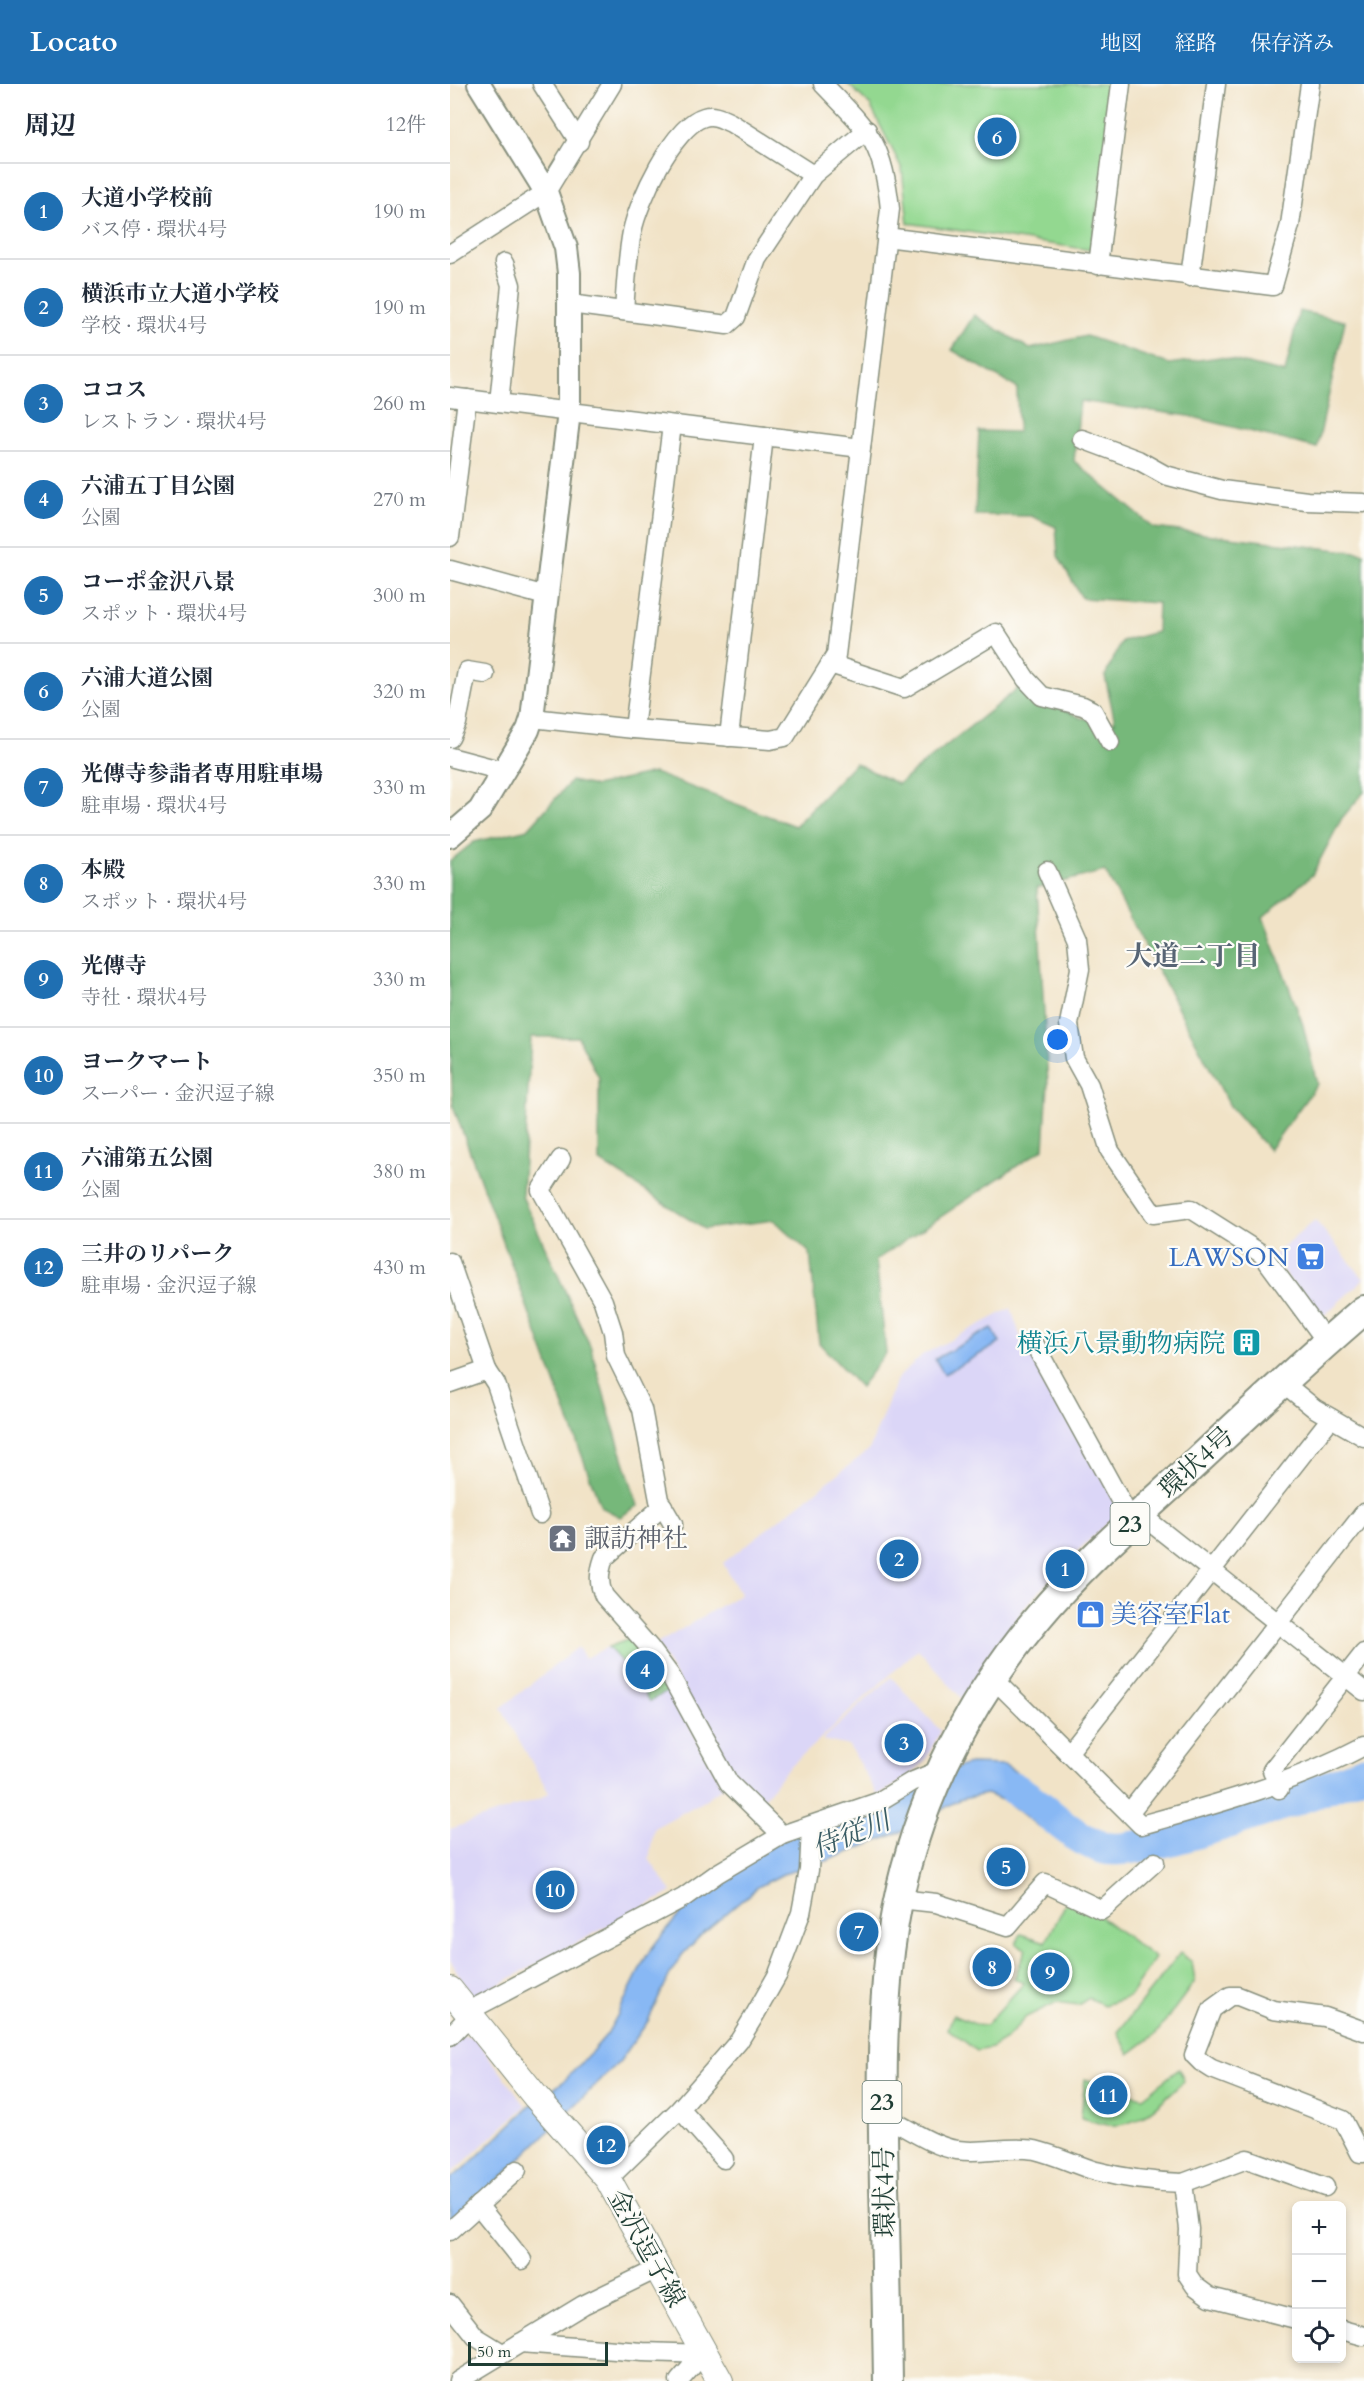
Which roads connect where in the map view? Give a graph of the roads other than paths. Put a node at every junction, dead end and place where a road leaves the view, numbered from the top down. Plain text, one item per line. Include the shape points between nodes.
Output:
1 (478, 84) edge
2 (542, 84) edge
3 (612, 84) edge
4 (823, 84) edge
5 (1121, 84) edge
6 (1216, 84) edge
7 (1310, 84) edge
8 (867, 130) junction
9 (579, 142) junction
10 (813, 175) junction
11 (546, 192) junction
12 (886, 237) junction
13 (450, 254) edge
14 (504, 263) dead end
15 (1098, 265) junction
16 (1190, 277) junction
17 (570, 304) junction
18 (624, 311) junction
19 (459, 398) edge
20 (500, 403) junction
21 (569, 412) junction
22 (672, 425) junction
23 (764, 436) junction
24 (1082, 438) dead end
25 (861, 448) junction
26 (1364, 503) edge
27 (450, 537) edge
28 (450, 570) edge
29 (546, 596) junction
30 (830, 664) junction
31 (485, 674) dead end
32 (532, 718) junction
33 (634, 729) junction
34 (729, 736) junction
35 (450, 738) edge
36 (1110, 742) dead end
37 (450, 757) edge
38 (503, 771) junction
39 (450, 836) edge
40 (1047, 871) dead end
41 (561, 1159) dead end
42 (450, 1262) edge
43 (1364, 1310) edge
44 (1326, 1341) junction
45 (1035, 1345) dead end
46 (488, 1370) junction
47 (1282, 1382) junction
48 (450, 1383) edge
49 (1331, 1418) junction
50 (1364, 1437) edge
51 (663, 1506) junction
52 (540, 1514) dead end
53 (1364, 1514) edge
54 (1136, 1518) junction
55 (674, 1524) dead end
56 (1211, 1571) junction
57 (1278, 1623) junction
58 (1364, 1653) edge
59 (1346, 1676) junction
60 (992, 1677) junction
61 (1364, 1691) edge
62 (1364, 1746) edge
63 (1068, 1753) junction
64 (940, 1772) junction
65 (1278, 1786) junction
66 (1129, 1813) junction
67 (811, 1829) junction
68 (782, 1835) junction
69 (1155, 1862) dead end
70 (899, 1899) junction
71 (450, 1990) edge
72 (470, 2016) junction
73 (1364, 2031) edge
74 (450, 2036) edge
75 (680, 2109) junction
76 (882, 2115) junction
77 (1364, 2153) edge
78 (724, 2159) dead end
79 (517, 2170) dead end
80 (608, 2179) junction
81 (1182, 2183) junction
82 (1325, 2187) dead end
83 (478, 2205) junction
84 (450, 2231) edge
85 (522, 2260) dead end
86 (659, 2268) junction
87 (450, 2304) edge
88 (1292, 2318) edge
89 (1346, 2331) edge
90 (1364, 2336) edge
91 (520, 2343) junction
92 (502, 2353) junction
93 (706, 2354) junction
94 (458, 2381) edge
95 (679, 2381) edge
96 (720, 2381) edge
97 (888, 2381) edge

1 - 11 street
2 - 9 street
3 - 9 street
4 - 8 street
5 - 15 street
6 - 16 street
7 - 16 street via 1290,225 1273,286
8 - 10 street
8 - 12 street via 886,175 890,209
9 - 11 street
10 - 18 street via 757,258 736,317 727,324
10 - 18 street via 731,123 707,116 696,120 685,128 643,198 629,252
11 - 13 street
11 - 17 street via 566,248
12 - 15 street
12 - 25 street
14 - 20 street via 511,285
15 - 16 street
17 - 18 street
17 - 21 street
19 - 20 street
19 - 27 street
20 - 21 street
21 - 22 street
21 - 29 street
22 - 23 street
22 - 33 street
23 - 25 street
23 - 34 street
24 - 26 street via 1138,459 1165,475 1222,490 1307,501
25 - 30 street via 836,655
28 - 29 street
29 - 32 street
30 - 34 street via 785,737 770,740
30 - 36 street via 904,688 996,633 1042,696 1093,711
31 - 35 street via 467,671 457,723
32 - 33 street
32 - 38 street
33 - 34 street
37 - 38 street
38 - 39 street via 480,810
40 - 44 street via 1077,939 1080,969 1070,1024 1074,1058 1089,1084 1110,1150 1153,1214 1191,1209 1262,1254
41 - 51 street via 541,1190 603,1301 616,1356 642,1409
42 - 46 street
43 - 44 main road, 環状4号 / 23
44 - 47 main road, 環状4号 / 23
45 - 54 street
46 - 48 street
46 - 52 street
47 - 49 street
47 - 54 main road, 環状4号 / 23
49 - 50 street
49 - 56 street
51 - 55 street
51 - 68 street via 604,1558 599,1586 670,1675 729,1783
53 - 57 street
54 - 56 street
54 - 60 main road, 環状4号 / 23 via 1036,1619
56 - 57 street
56 - 63 street
57 - 59 street
57 - 66 street
58 - 59 street
59 - 61 street
59 - 65 street via 1272,1770
60 - 63 street
60 - 64 main road, 環状4号 / 23
62 - 65 street
63 - 66 street
64 - 67 street
64 - 70 main road, 環状4号 / 23 via 918,1826
65 - 66 street via 1141,1826
67 - 68 street
67 - 75 street via 801,1913 778,1974 739,2041
68 - 72 street via 683,1898 480,2005
69 - 70 street via 1102,1910 1046,1883 1008,1926 936,1903
70 - 76 main road, 環状4号 / 23 via 886,1993
71 - 72 main road
72 - 74 street
72 - 80 main road, 金沢逗子線
73 - 77 street via 1325,2017 1273,2010 1230,1996 1212,2009 1194,2055 1212,2069 1343,2120 1359,2152
75 - 78 street
75 - 80 street
76 - 81 street via 935,2144 956,2150 1035,2150 1095,2171 1145,2182
76 - 97 main road, 環状4号 / 23
79 - 83 street
80 - 86 main road, 金沢逗子線
81 - 82 street via 1247,2158
81 - 88 street via 1189,2229 1187,2274 1195,2286 1210,2297
83 - 84 street
83 - 85 street
86 - 91 street via 583,2305
86 - 93 main road, 金沢逗子線
87 - 92 street via 476,2337
89 - 90 street
91 - 92 street
91 - 93 street
92 - 94 street
93 - 95 street
93 - 96 main road, 金沢逗子線

